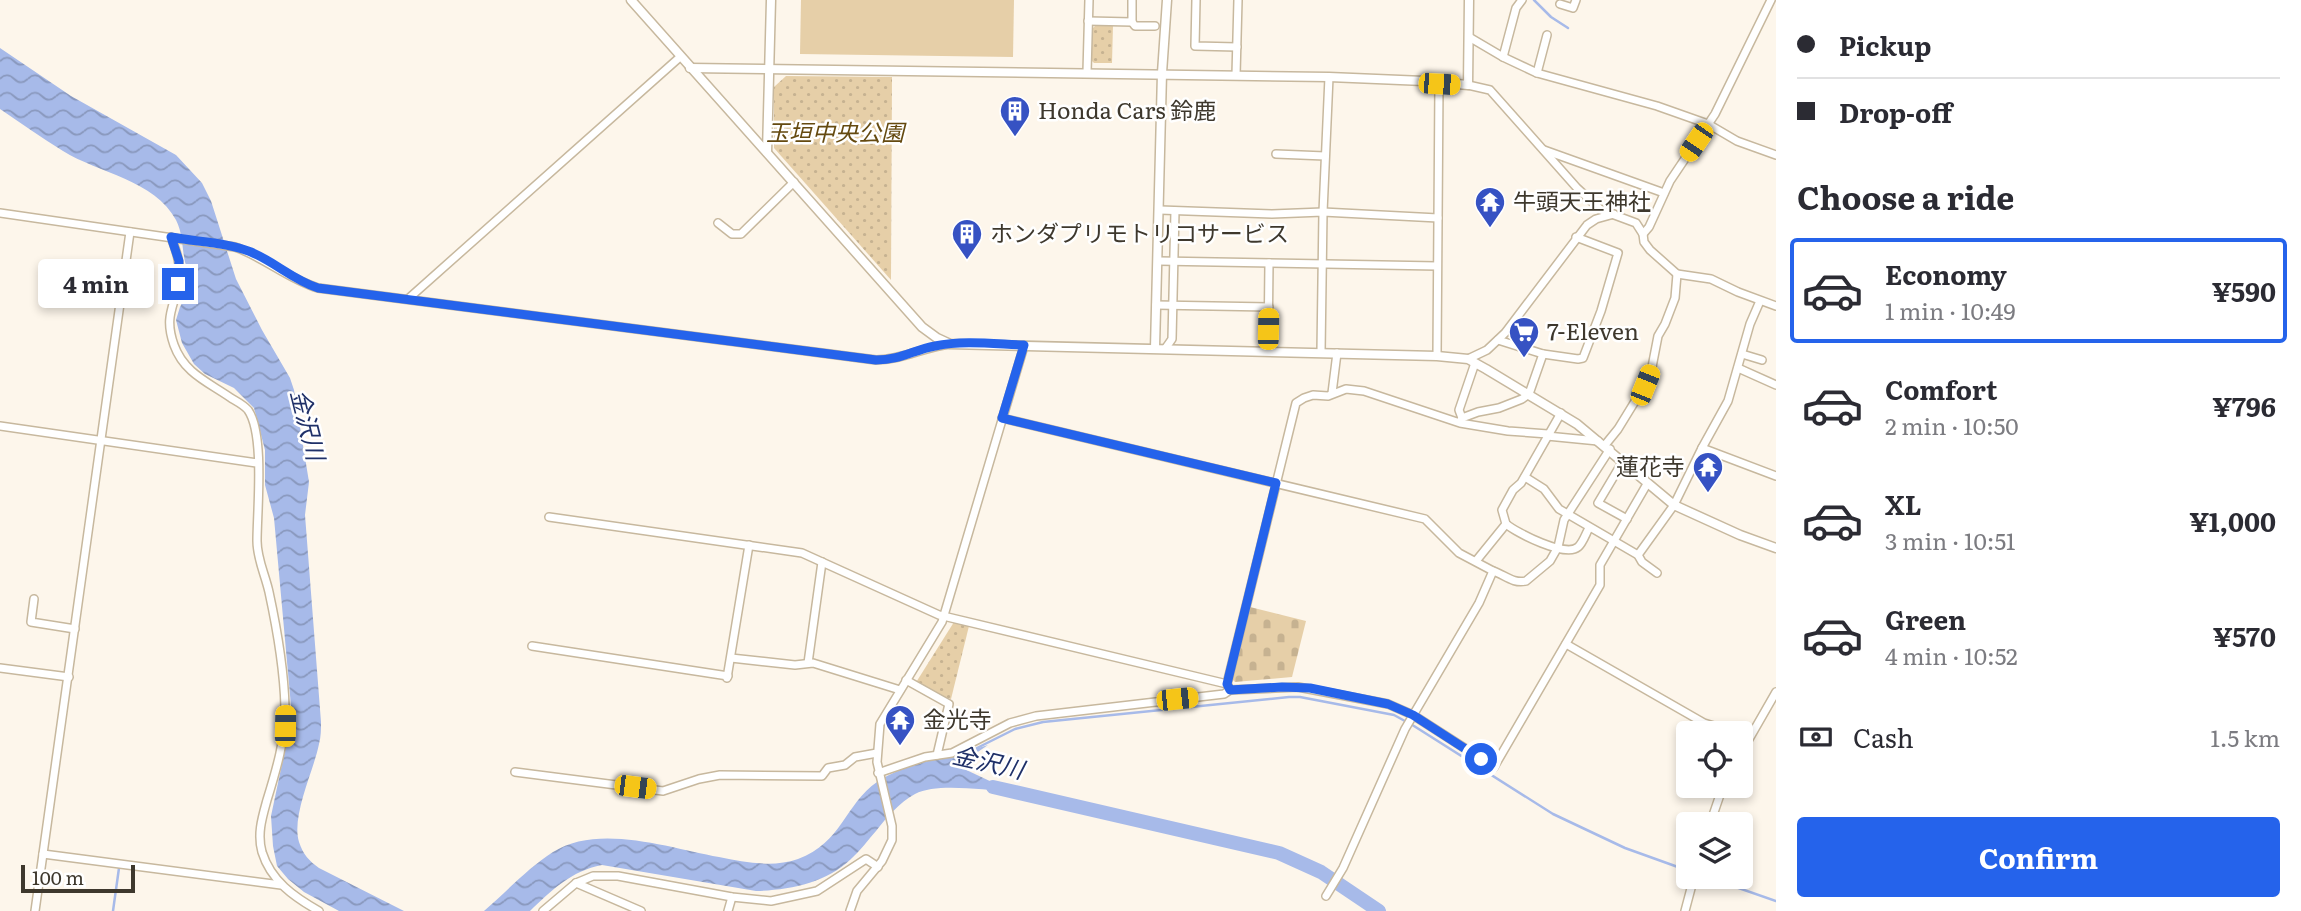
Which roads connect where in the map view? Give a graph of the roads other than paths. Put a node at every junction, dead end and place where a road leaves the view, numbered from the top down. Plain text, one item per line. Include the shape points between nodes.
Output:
1 (631, 0) edge
2 (771, 0) edge
3 (1089, 0) edge
4 (1132, 0) edge
5 (1167, 0) edge
6 (1196, 0) edge
7 (1238, 0) edge
8 (1469, 0) edge
9 (1522, 0) edge
10 (1576, 0) edge
11 (1771, 0) edge
12 (1560, 4) dead end
13 (1088, 21) junction
14 (1132, 22) junction
15 (1155, 26) dead end
16 (1547, 35) dead end
17 (1469, 37) junction
18 (1237, 47) junction
19 (680, 57) junction
20 (1503, 57) junction
21 (690, 68) junction
22 (770, 70) junction
23 (1087, 72) junction
24 (1163, 73) junction
25 (1537, 73) junction
26 (1236, 75) junction
27 (1329, 76) junction
28 (1439, 84) junction
29 (1468, 85) junction
30 (1708, 124) junction
31 (1543, 150) junction
32 (767, 152) junction
33 (1276, 155) dead end
34 (1776, 155) edge
35 (1325, 156) junction
36 (794, 182) junction
37 (1664, 193) junction
38 (1160, 210) junction
39 (1175, 211) junction
40 (1323, 212) junction
41 (0, 213) edge
42 (1615, 214) junction
43 (1438, 218) junction
44 (718, 223) dead end
45 (130, 232) junction
46 (1643, 234) junction
47 (1576, 237) junction
48 (173, 238) junction
49 (1159, 261) junction
50 (1174, 261) junction
51 (1269, 263) junction
52 (1323, 264) junction
53 (1437, 266) junction
54 (1677, 274) junction
55 (408, 299) junction
56 (1760, 301) junction
57 (1156, 305) junction
58 (1173, 305) junction
59 (1776, 306) edge
60 (1269, 307) junction
61 (1498, 340) junction
62 (950, 344) junction
63 (1024, 345) junction
64 (1155, 348) junction
65 (1166, 349) junction
66 (1268, 351) junction
67 (1321, 352) junction
68 (1337, 353) junction
69 (1543, 354) junction
70 (1742, 354) junction
71 (1437, 356) junction
72 (1762, 360) dead end
73 (1471, 361) junction
74 (1738, 368) junction
75 (1776, 386) edge
76 (1332, 393) junction
77 (1529, 394) junction
78 (1561, 413) junction
79 (1002, 418) junction
80 (1461, 421) junction
81 (0, 426) edge
82 (1547, 435) junction
83 (102, 440) junction
84 (1605, 445) junction
85 (1702, 448) junction
86 (1623, 461) junction
87 (257, 463) junction
88 (1776, 476) edge
89 (1525, 477) junction
90 (1276, 483) junction
91 (1647, 484) junction
92 (1674, 505) junction
93 (1567, 515) junction
94 (548, 517) dead end
95 (1627, 519) junction
96 (1506, 524) junction
97 (1590, 528) junction
98 (1614, 541) junction
99 (749, 544) junction
100 (1558, 547) junction
101 (1776, 548) edge
102 (1637, 555) junction
103 (1476, 561) junction
104 (822, 562) junction
105 (1493, 571) junction
106 (1657, 573) dead end
107 (34, 599) dead end
108 (944, 615) junction
109 (75, 629) junction
110 (1566, 644) junction
111 (532, 646) dead end
112 (731, 658) junction
113 (808, 663) junction
114 (0, 668) edge
115 (69, 677) junction
116 (906, 680) junction
117 (1228, 687) junction
118 (900, 690) junction
119 (1776, 692) edge
120 (1413, 715) junction
121 (1701, 721) edge
122 (1753, 722) edge
123 (877, 753) junction
124 (937, 755) junction
125 (515, 772) dead end
126 (878, 773) junction
127 (43, 854) junction
128 (878, 867) junction
129 (576, 883) junction
130 (281, 885) junction
131 (1691, 889) edge
132 (1326, 896) dead end
133 (732, 897) junction
134 (35, 911) edge
135 (319, 911) edge
136 (544, 911) edge
137 (641, 911) edge
138 (728, 911) edge
139 (850, 911) edge
140 (1685, 911) edge

1 - 19 street
2 - 22 street
3 - 13 street
4 - 14 street
5 - 24 street
6 - 18 street via 1195,46
7 - 18 street
8 - 17 street
9 - 20 street
10 - 12 street via 1573,8
11 - 30 street
13 - 14 street
13 - 23 street
14 - 15 street
16 - 25 street
17 - 20 street
17 - 29 street
18 - 26 street
19 - 21 street
19 - 55 street
20 - 25 street
21 - 22 street
21 - 32 street
22 - 23 street
22 - 32 street
23 - 24 street
24 - 26 street
24 - 38 street
25 - 30 street
26 - 27 street
27 - 28 street
27 - 35 street
28 - 29 street
28 - 43 street
29 - 31 street via 1490,90
30 - 34 street
30 - 37 street
31 - 37 street
31 - 42 street via 1601,210
32 - 36 street
33 - 35 street
35 - 40 street
36 - 44 street via 741,234 732,234
36 - 62 street via 922,327
37 - 46 street
38 - 39 street
38 - 49 street
39 - 40 street
39 - 50 street
40 - 43 street
40 - 52 street
41 - 45 street
42 - 46 street via 1636,223
42 - 47 street via 1596,219
43 - 53 street
45 - 48 street
45 - 83 street
46 - 54 street via 1650,250
47 - 61 street
47 - 69 street via 1618,253 1583,358
48 - 55 street via 235,247 318,288
48 - 87 street via 180,268 170,309 174,344 190,371 246,408 257,439
49 - 50 street
49 - 57 street
50 - 51 street
50 - 58 street
51 - 52 street
51 - 60 street
52 - 53 street
52 - 67 street
53 - 71 street
54 - 56 street via 1711,279
54 - 84 street via 1675,298 1658,336 1645,385
55 - 62 street via 876,360 902,358
56 - 59 street
56 - 70 street
57 - 58 street
57 - 64 street
58 - 60 street
58 - 65 street via 1172,339
60 - 66 street
61 - 69 street
61 - 73 street
62 - 63 street
63 - 64 street
63 - 79 street
64 - 65 street
65 - 66 street
66 - 67 street
67 - 68 street
68 - 71 street
68 - 76 street
69 - 77 street
70 - 72 street
70 - 74 street
71 - 73 street
73 - 77 street
73 - 80 street via 1458,410
74 - 75 street
74 - 85 street via 1728,401
76 - 80 street via 1364,391
76 - 90 street via 1304,397 1296,403
77 - 78 street
77 - 80 street
78 - 82 street
78 - 84 street
79 - 90 street
79 - 108 street
80 - 82 street
81 - 83 street
82 - 84 street
82 - 89 street
83 - 87 street
83 - 109 street
84 - 86 street
84 - 93 street
85 - 88 street
85 - 92 street
86 - 91 street
86 - 95 street via 1598,503
87 - 130 street via 258,551 277,633 285,708 260,837 266,862
89 - 93 street via 1544,489
89 - 96 street via 1502,510
90 - 103 street via 1425,519 1459,553
90 - 117 street
91 - 92 street
91 - 95 street
92 - 101 street
92 - 102 street
93 - 97 street
93 - 100 street
94 - 99 street
95 - 98 street
96 - 100 street via 1537,542
96 - 103 street
97 - 98 street
97 - 100 street via 1573,550
98 - 102 street
98 - 110 street via 1600,565 1600,585
99 - 104 street via 802,553
99 - 112 street
100 - 105 street via 1550,561 1526,581
102 - 106 street
103 - 105 street
104 - 108 street
104 - 113 street
105 - 120 street
107 - 109 street via 31,622
108 - 116 street
108 - 117 street
109 - 115 street
110 - 120 street via 1494,767
110 - 121 street
111 - 112 street via 727,678
112 - 113 street
113 - 118 street
114 - 115 street
115 - 127 street
116 - 118 street
116 - 124 street via 949,704
117 - 120 street via 1310,688 1388,704
117 - 124 street via 1224,694 1036,716 1010,723 960,750
118 - 123 street via 880,724
119 - 122 street
120 - 132 street via 1342,871
123 - 125 street via 828,768 822,776 720,775 663,791
123 - 126 street
124 - 126 street
126 - 128 street via 892,826 890,846
127 - 130 street
127 - 134 street
128 - 133 street via 866,859 817,891 784,899
128 - 139 street via 857,891
129 - 133 street via 609,874
129 - 136 street
129 - 137 street
130 - 135 street
131 - 140 street
133 - 138 street

